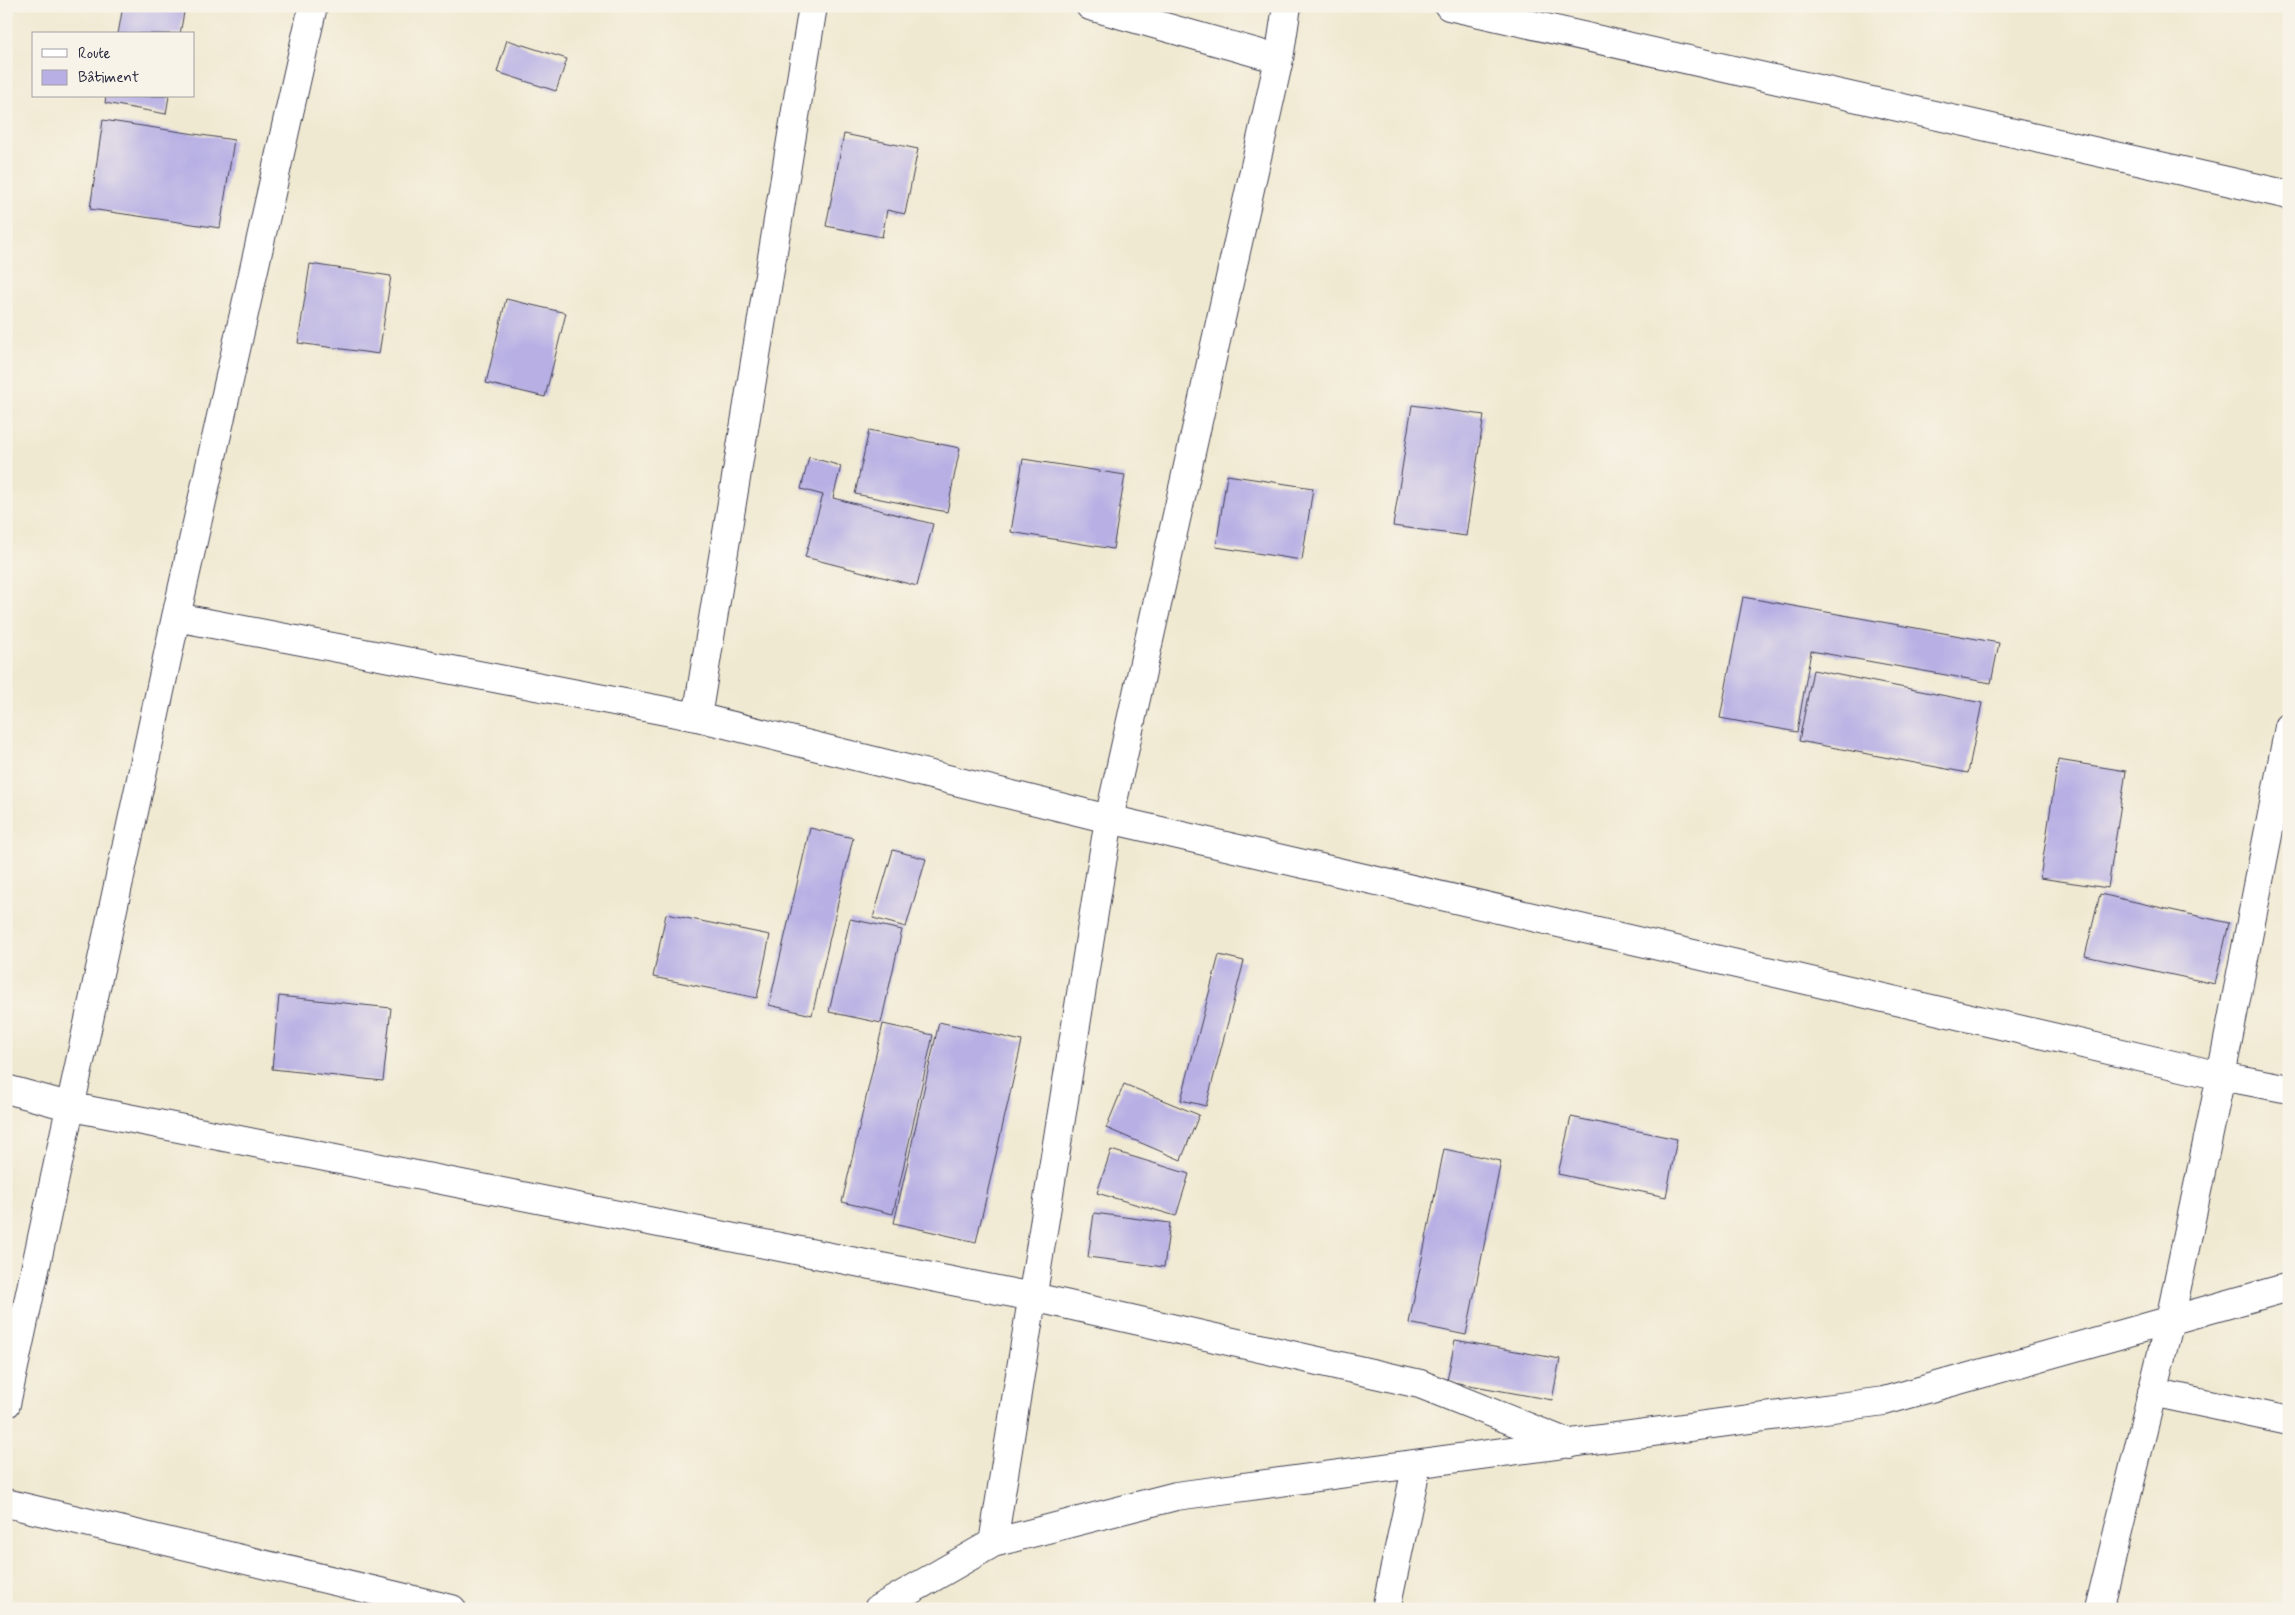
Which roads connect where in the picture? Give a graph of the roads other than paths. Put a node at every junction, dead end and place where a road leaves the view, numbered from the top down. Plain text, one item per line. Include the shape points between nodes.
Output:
1 (313, 6) edge
2 (813, 6) edge
3 (1090, 6) edge
4 (1287, 6) edge
5 (1449, 6) edge
6 (1279, 59) junction
7 (2289, 195) edge
8 (176, 617) junction
9 (697, 717) junction
10 (2289, 727) edge
11 (1109, 819) junction
12 (2221, 1076) junction
13 (6, 1089) edge
14 (2289, 1089) edge
15 (72, 1107) junction
16 (2289, 1287) edge
17 (1032, 1296) junction
18 (2170, 1320) junction
19 (2152, 1392) junction
20 (6, 1404) edge
21 (2289, 1421) edge
22 (1570, 1444) junction
23 (1417, 1464) junction
24 (6, 1504) edge
25 (993, 1543) junction
26 (452, 1609) edge
27 (878, 1609) edge
28 (1386, 1609) edge
29 (2099, 1609) edge

1 - 8 street
2 - 9 street
3 - 6 street
4 - 6 street
5 - 7 street
6 - 11 street
8 - 9 street
8 - 15 street
9 - 11 street
10 - 12 street
11 - 12 street
11 - 17 street
12 - 14 street
12 - 18 street
13 - 15 street
15 - 17 street
15 - 20 street
16 - 18 street
17 - 22 street via 1420,1384
17 - 25 street
18 - 19 street
18 - 22 street via 1884,1402
19 - 21 street
19 - 29 street
22 - 23 street
23 - 25 street via 1176,1496
23 - 28 street
24 - 26 street
25 - 27 street

